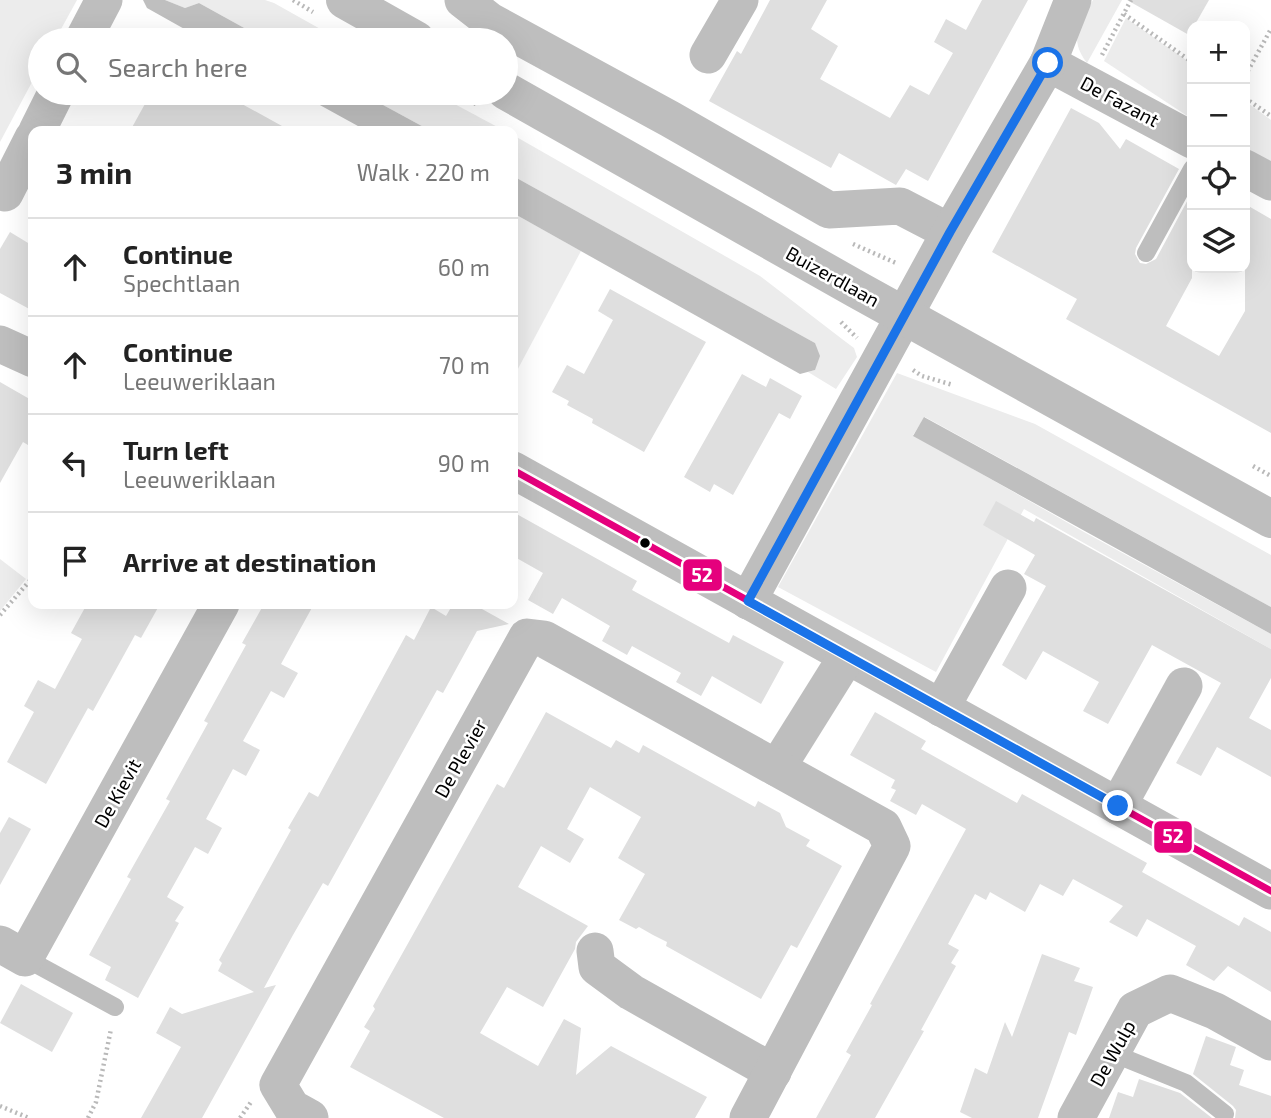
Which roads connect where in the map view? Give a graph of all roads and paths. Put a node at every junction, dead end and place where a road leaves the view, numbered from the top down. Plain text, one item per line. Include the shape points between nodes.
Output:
1 (104, 0) edge
2 (345, 0) edge
3 (463, 0) edge
4 (740, 0) edge
5 (1073, 0) edge
6 (1131, 0) edge
7 (1124, 14) junction
8 (89, 28) edge
9 (395, 28) edge
10 (503, 28) edge
11 (1271, 29) edge
12 (518, 36) edge
13 (708, 55) dead end
14 (1187, 58) edge
15 (1048, 63) junction
16 (1250, 67) edge
17 (1086, 83) junction
18 (518, 98) edge
19 (1250, 101) edge
20 (50, 105) edge
21 (1271, 116) edge
22 (40, 126) edge
23 (1187, 137) edge
24 (28, 153) edge
25 (1250, 171) edge
26 (1187, 179) edge
27 (1271, 182) edge
28 (13, 197) edge
29 (950, 232) junction
30 (1146, 253) dead end
31 (904, 316) junction
32 (0, 344) edge
33 (28, 357) edge
34 (518, 473) edge
35 (1271, 519) edge
36 (28, 583) edge
37 (1008, 588) dead end
38 (748, 601) junction
39 (218, 609) edge
40 (0, 615) edge
41 (847, 656) junction
42 (1184, 686) dead end
43 (942, 708) junction
44 (777, 768) junction
45 (1118, 806) junction
46 (1271, 891) edge
47 (12, 951) edge
48 (595, 951) dead end
49 (115, 1007) joint
50 (1271, 1042) edge
51 (1112, 1053) junction
52 (773, 1072) junction
53 (0, 1105) edge
54 (1225, 1114) dead end
55 (29, 1118) edge
56 (88, 1118) edge
57 (310, 1118) edge
58 (748, 1118) edge
59 (1076, 1118) edge

1 - 8 street
2 - 9 street
3 - 10 street
4 - 13 street
5 - 15 street
6 - 7 path
7 - 14 path
7 - 17 path
11 - 16 path
12 - 29 street via 829,210 901,206
15 - 17 street, De Fazant
15 - 29 street
17 - 23 street, De Fazant
18 - 31 street, Buizerdlaan
19 - 21 path
20 - 22 street
24 - 28 street
25 - 27 street
26 - 30 lane
29 - 31 street
31 - 35 street, Buizerdlaan
31 - 38 street
32 - 33 street
34 - 38 street
36 - 40 path
37 - 43 street
38 - 41 street
39 - 47 street, De Kievit
41 - 43 street
41 - 44 street
42 - 45 street
43 - 45 street
44 - 52 street, De Plevier via 883,827 892,846
44 - 57 street, De Plevier via 544,639 527,637 278,1085 292,1108
45 - 46 street
47 - 49 lane
48 - 52 street via 597,967 631,992
49 - 56 path via 96,1102
50 - 51 street, De Wulp via 1170,993 1135,1010
51 - 54 lane via 1186,1083
51 - 59 street, De Wulp
52 - 58 street, De Plevier
53 - 55 path

